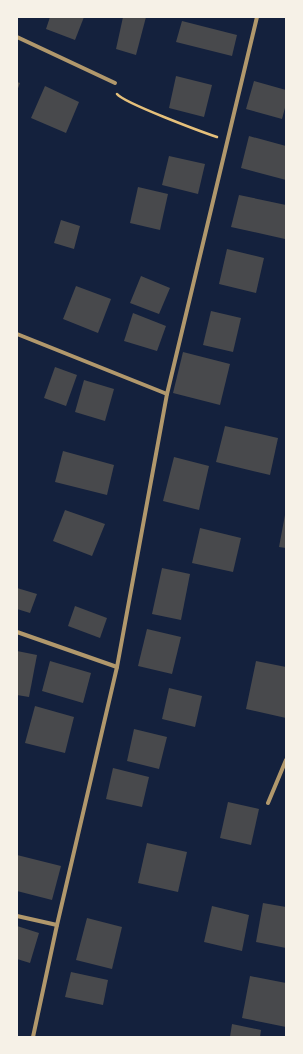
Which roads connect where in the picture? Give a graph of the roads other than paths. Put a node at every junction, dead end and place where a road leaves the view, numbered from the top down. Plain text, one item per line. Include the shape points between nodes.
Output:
1 (257, 17) edge
2 (17, 38) edge
3 (115, 83) road end
4 (17, 334) edge
5 (167, 394) junction
6 (17, 632) edge
7 (117, 667) junction
8 (286, 760) edge
9 (268, 803) dead end
10 (17, 916) edge
11 (57, 925) junction
12 (33, 1037) edge

1 - 5 street
2 - 3 street
4 - 5 street
5 - 7 street
6 - 7 street
7 - 11 street
8 - 9 street
10 - 11 street
11 - 12 street

